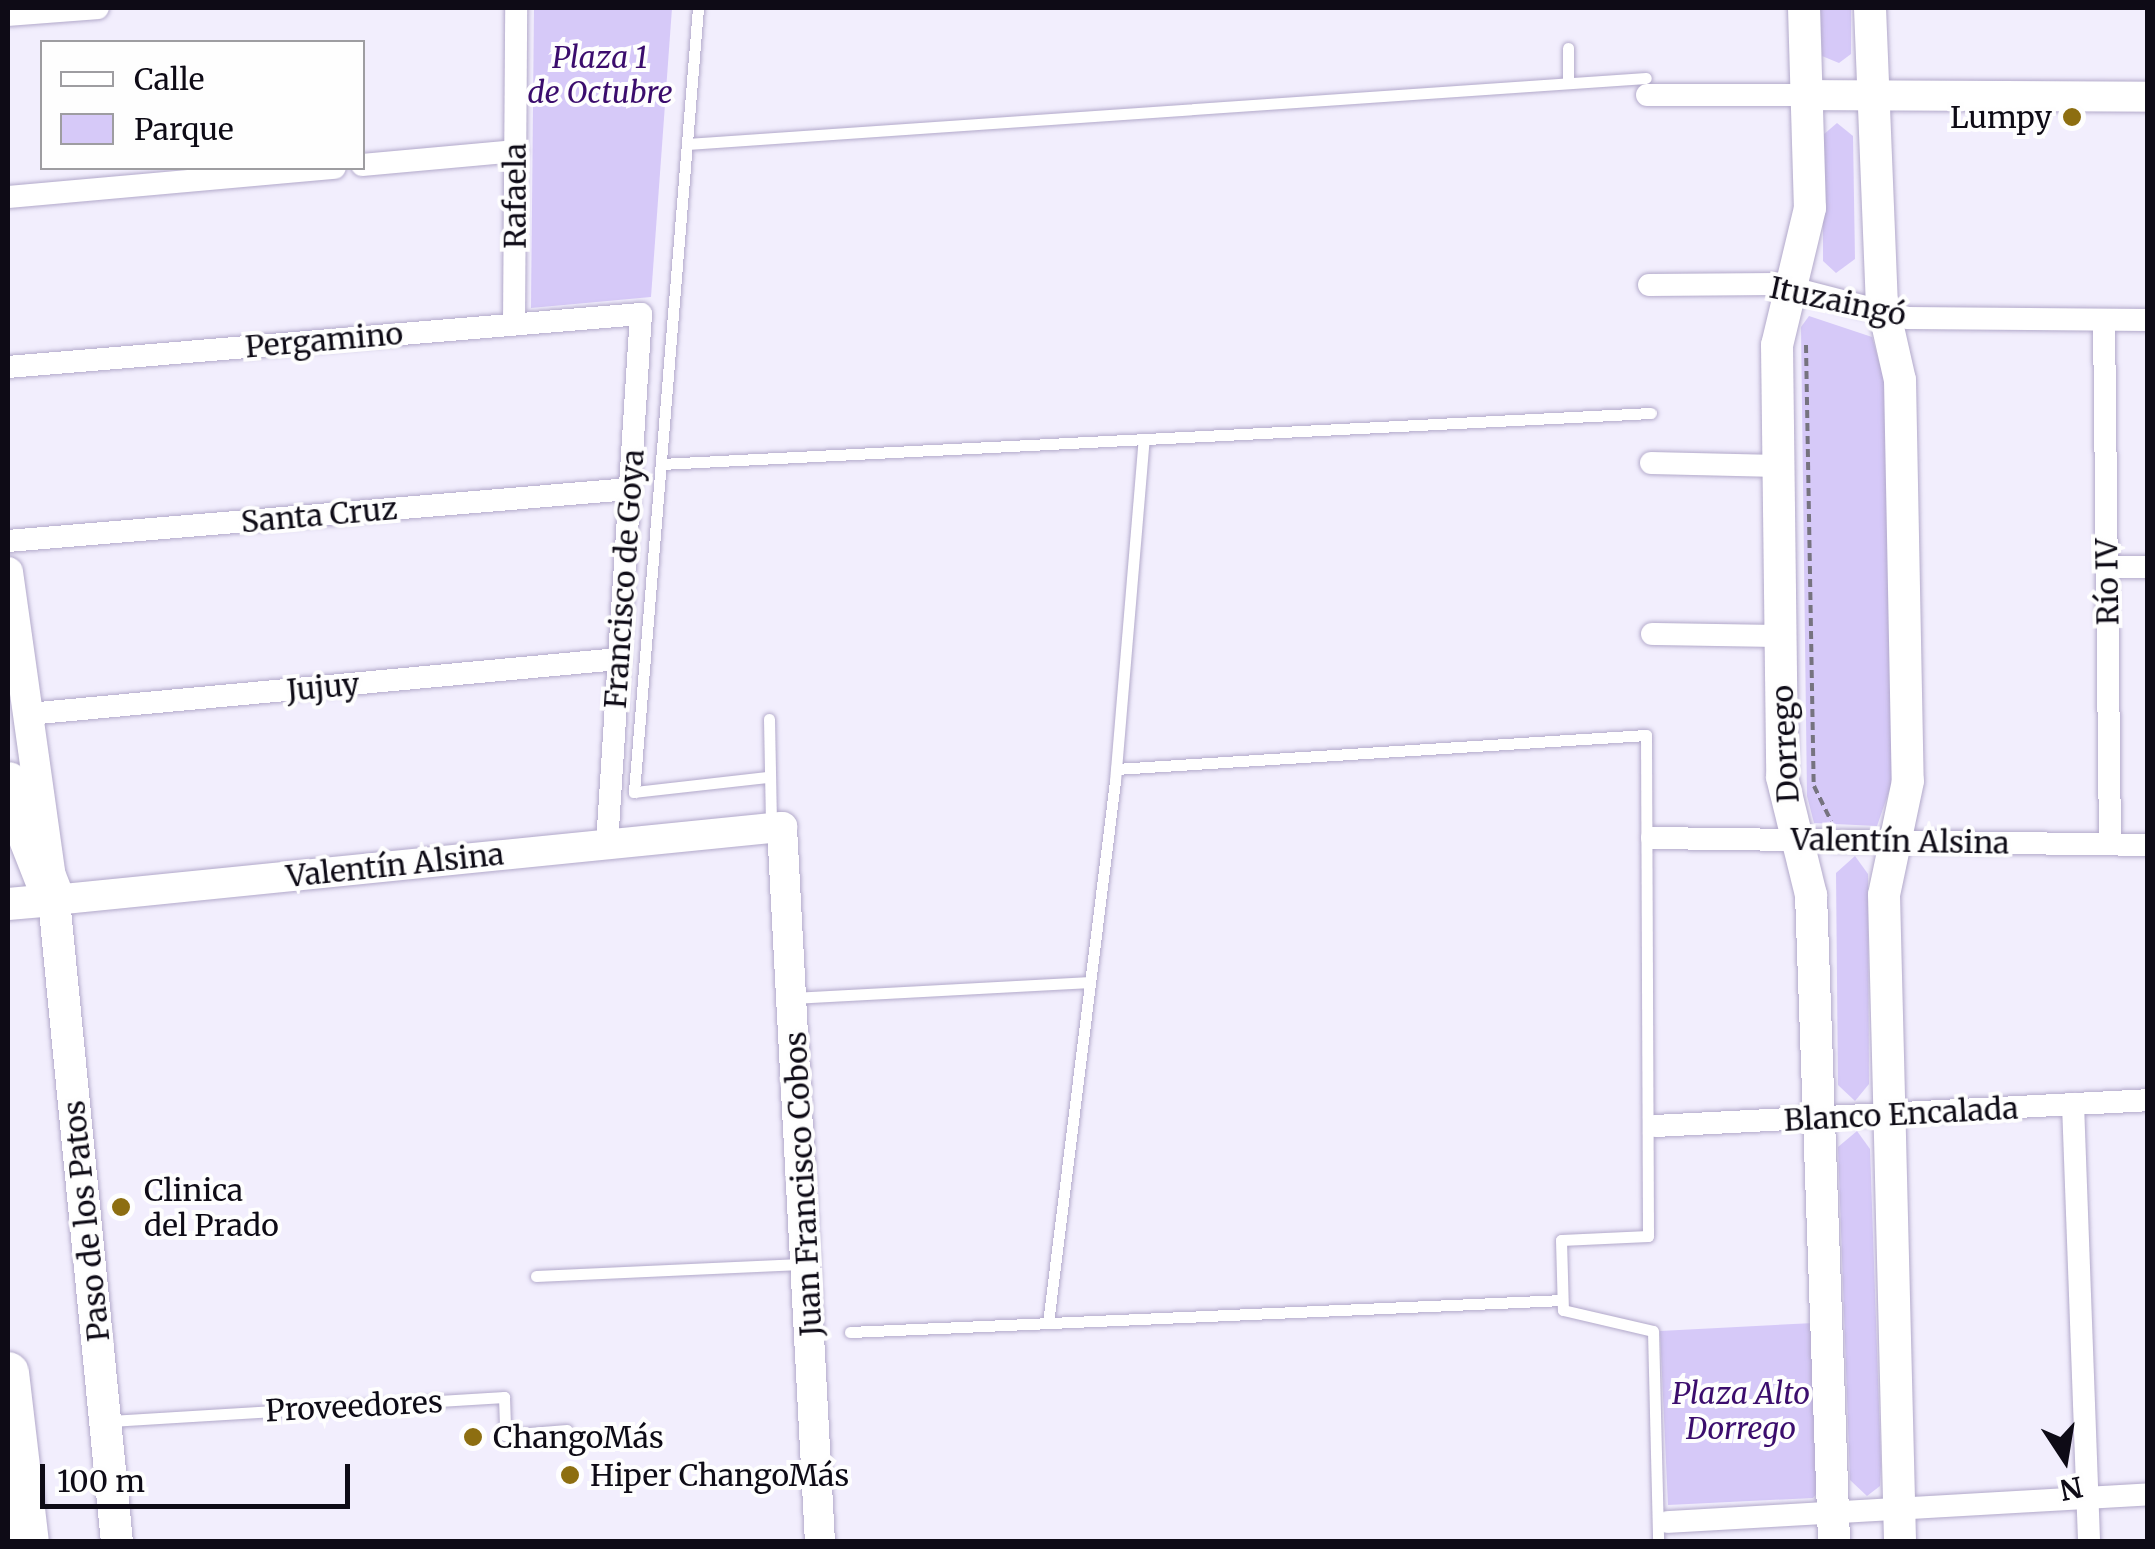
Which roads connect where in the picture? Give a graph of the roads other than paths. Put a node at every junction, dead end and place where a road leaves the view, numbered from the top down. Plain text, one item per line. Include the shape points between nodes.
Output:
1 (98, 8) edge
2 (516, 8) edge
3 (698, 8) edge
4 (1804, 8) edge
5 (1870, 8) edge
6 (8, 15) edge
7 (1568, 48) dead end
8 (1568, 83) junction
9 (1646, 86) joint
10 (1808, 94) junction
11 (1873, 95) junction
12 (2148, 97) edge
13 (687, 144) junction
14 (516, 151) junction
15 (365, 165) edge
16 (313, 170) edge
17 (8, 197) edge
18 (1649, 284) dead end
19 (1793, 287) junction
20 (1883, 313) junction
21 (642, 314) joint
22 (2104, 320) junction
23 (2148, 320) edge
24 (514, 324) junction
25 (8, 366) edge
26 (1651, 413) dead end
27 (1144, 439) junction
28 (1651, 462) dead end
29 (661, 464) junction
30 (1778, 466) junction
31 (630, 488) junction
32 (8, 541) edge
33 (2106, 567) junction
34 (2148, 567) edge
35 (8, 572) edge
36 (1652, 634) dead end
37 (1780, 636) junction
38 (619, 659) junction
39 (28, 714) junction
40 (769, 719) dead end
41 (1116, 769) junction
42 (768, 777) junction
43 (8, 783) edge
44 (777, 828) junction
45 (1652, 838) dead end
46 (1796, 839) junction
47 (1896, 840) junction
48 (607, 844) junction
49 (2110, 844) junction
50 (2148, 845) edge
51 (54, 900) junction
52 (8, 904) edge
53 (1090, 982) junction
54 (793, 998) junction
55 (2148, 1100) edge
56 (2073, 1104) junction
57 (1886, 1114) junction
58 (1821, 1118) junction
59 (1655, 1126) dead end
60 (807, 1264) junction
61 (536, 1276) dead end
62 (1562, 1300) junction
63 (1048, 1323) junction
64 (850, 1332) dead end
65 (8, 1373) edge
66 (106, 1422) junction
67 (567, 1430) dead end
68 (2148, 1494) edge
69 (2088, 1497) junction
70 (1900, 1525) edge
71 (1834, 1527) edge
72 (1663, 1532) edge
73 (28, 1542) edge
74 (117, 1542) edge
75 (820, 1542) edge
76 (2089, 1542) edge

1 - 6 street
2 - 14 street, Rafaela
3 - 13 lane
4 - 10 main road, Dorrego
5 - 11 main road
7 - 8 lane
8 - 9 lane
8 - 13 lane
9 - 10 street
10 - 11 street
10 - 19 main road, Dorrego via 1810,208
11 - 12 street
11 - 20 main road
13 - 29 lane
14 - 15 street
14 - 24 street, Rafaela
16 - 17 street
18 - 19 street, Ituzaingó
19 - 20 street, Ituzaingó
19 - 30 main road, Dorrego via 1777,345
20 - 22 street, Ituzaingó
20 - 47 main road via 1900,380 1909,803
21 - 24 street, Pergamino
21 - 31 street, Francisco de Goya
22 - 23 street, Ituzaingó
22 - 33 street, Río IV
24 - 25 street, Pergamino
26 - 27 lane
27 - 29 lane
27 - 41 lane
28 - 30 street
29 - 42 lane via 634,792
30 - 37 main road, Dorrego
31 - 32 street, Santa Cruz
31 - 38 street, Francisco de Goya
33 - 34 street
33 - 49 street, Río IV
35 - 39 street
36 - 37 street
37 - 46 main road, Dorrego via 1782,777
38 - 39 street, Jujuy
38 - 48 street, Francisco de Goya
39 - 51 street
40 - 42 lane
41 - 53 lane
41 - 62 lane via 1646,735 1648,1236 1561,1240
42 - 44 lane
43 - 51 highway
44 - 48 street, Valentín Alsina
44 - 54 street, Juan Francisco Cobos
45 - 46 street, Valentín Alsina
46 - 47 street, Valentín Alsina
46 - 58 main road, Dorrego via 1811,894
47 - 49 street, Valentín Alsina
47 - 57 main road via 1884,895
48 - 51 street, Valentín Alsina
49 - 50 street, Valentín Alsina
51 - 52 main road, Valentín Alsina
51 - 66 main road, Paso de los Patos
53 - 54 lane
53 - 63 lane
54 - 60 street, Juan Francisco Cobos
55 - 56 street, Blanco Encalada
56 - 57 street, Blanco Encalada
56 - 69 street
57 - 58 street, Blanco Encalada
57 - 70 main road
58 - 59 street, Blanco Encalada
58 - 71 main road, Dorrego
60 - 61 lane
60 - 75 street, Juan Francisco Cobos
62 - 63 lane
62 - 72 lane via 1563,1310 1652,1331
63 - 64 lane
65 - 73 highway
66 - 67 lane, Proveedores via 504,1398 505,1435
66 - 74 main road, Paso de los Patos
68 - 69 street
69 - 70 street
69 - 76 street
70 - 71 street
71 - 72 street

